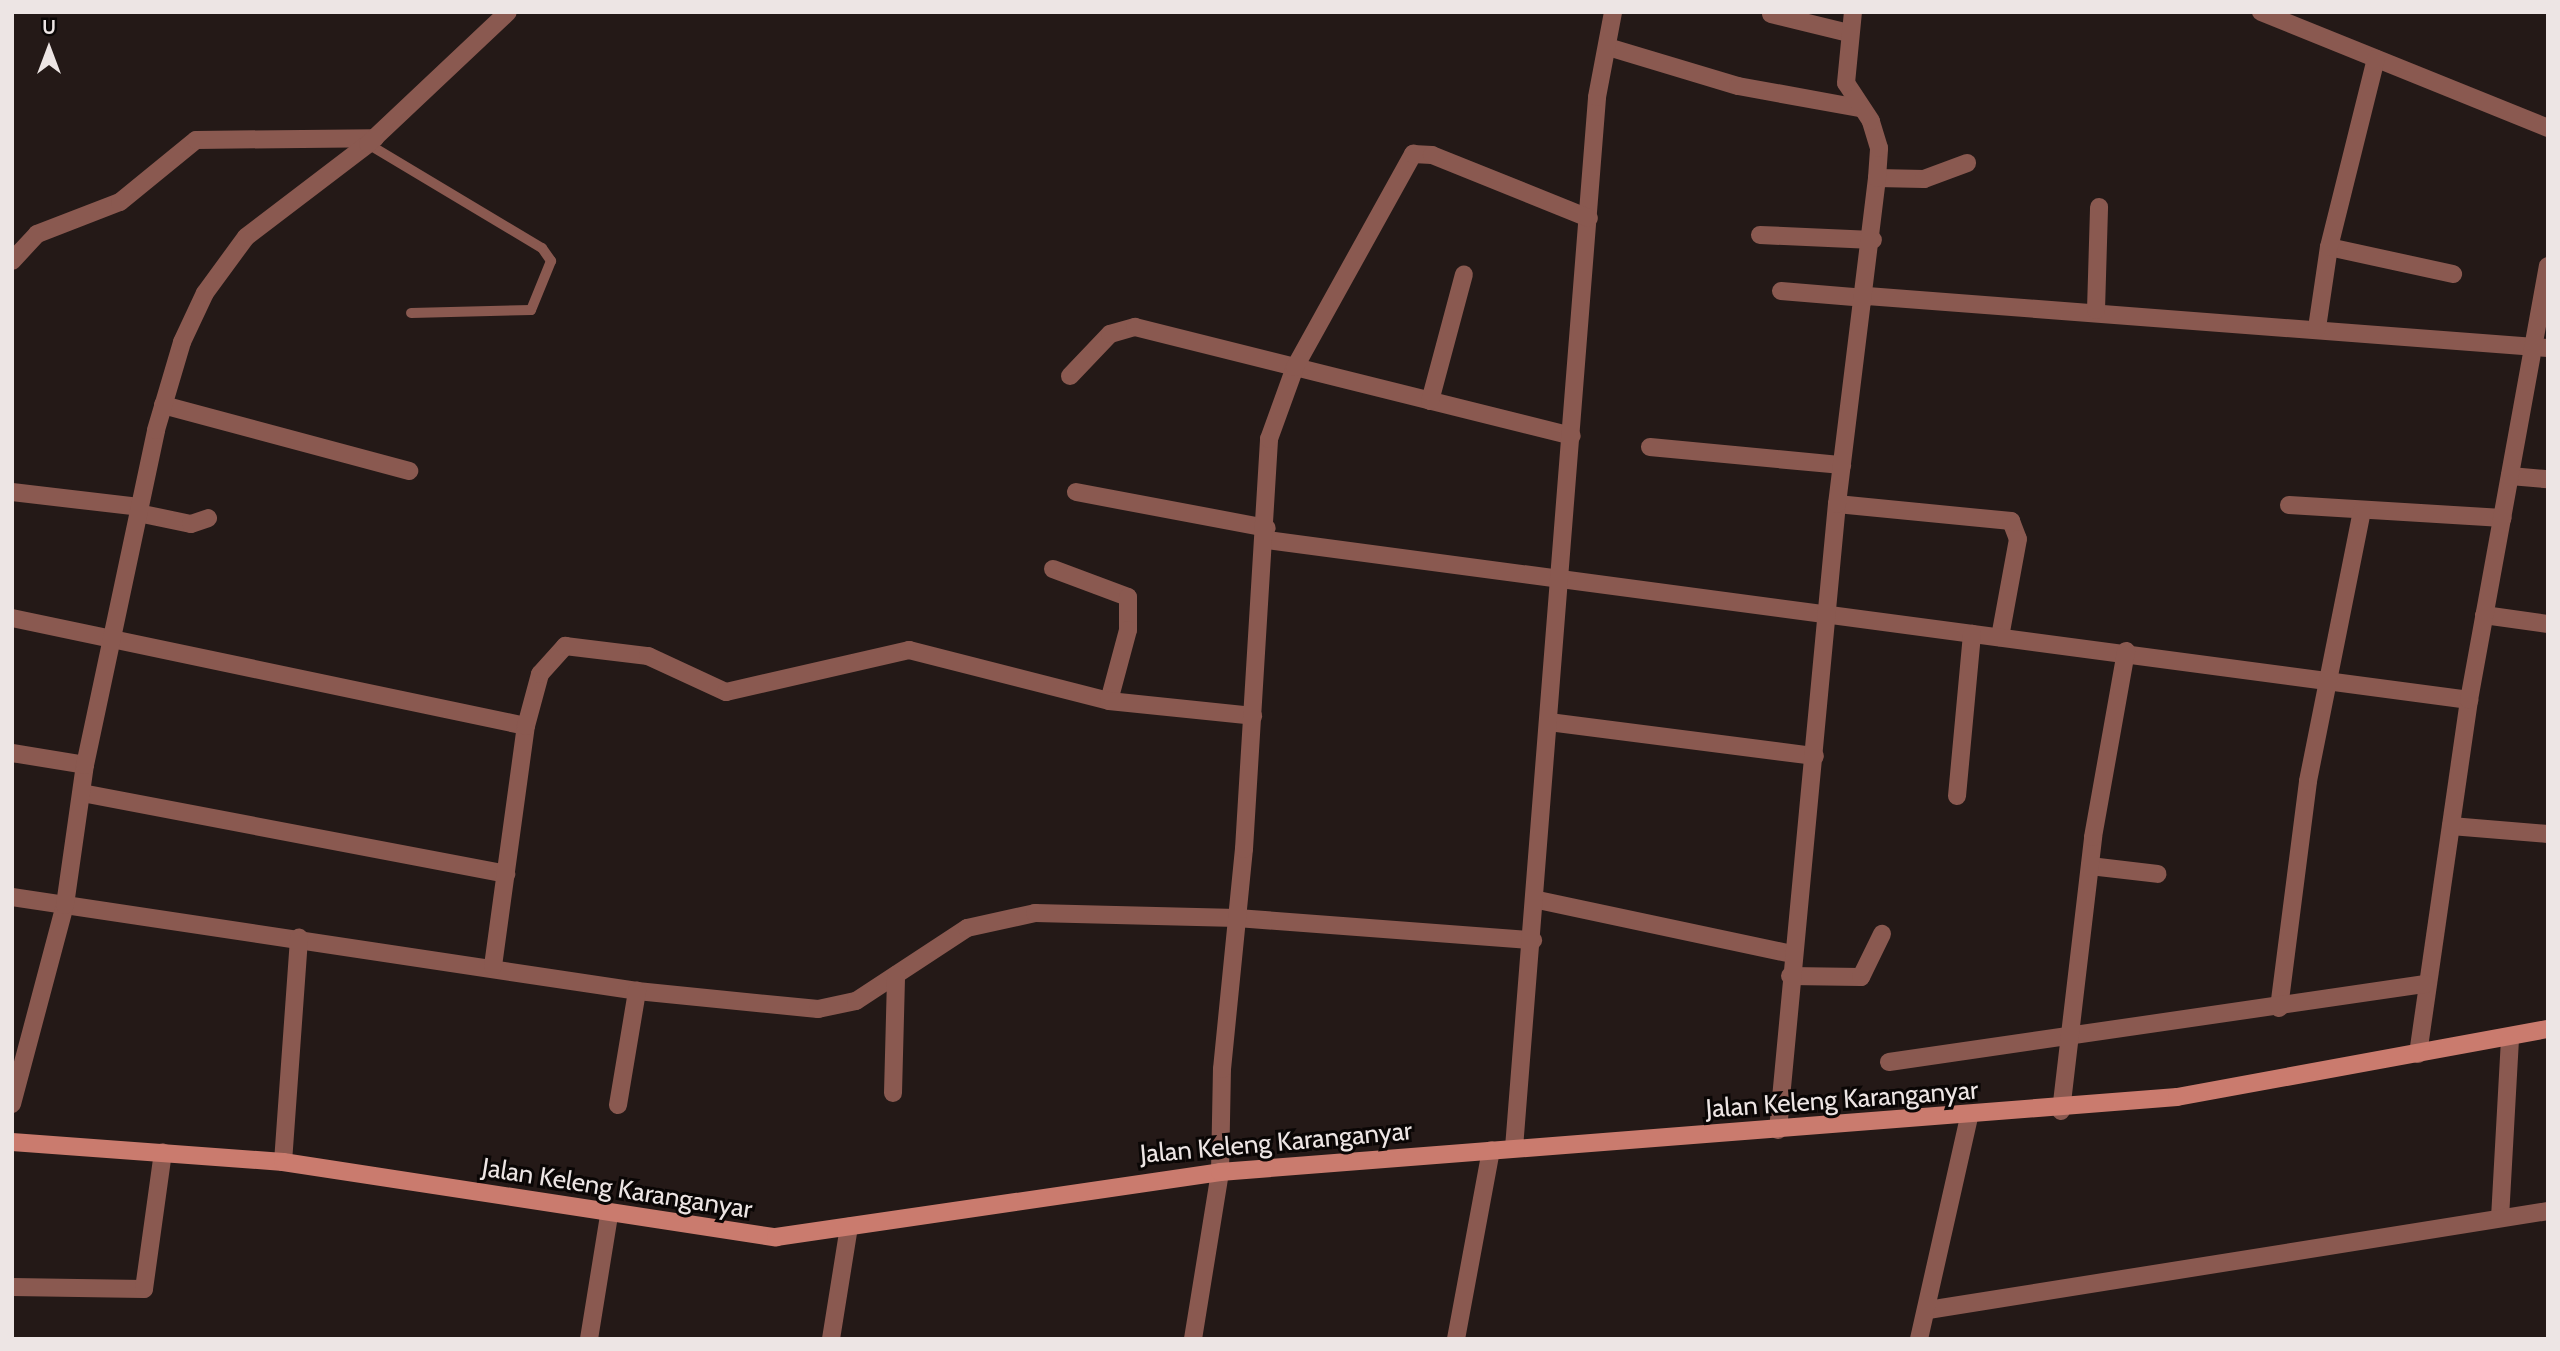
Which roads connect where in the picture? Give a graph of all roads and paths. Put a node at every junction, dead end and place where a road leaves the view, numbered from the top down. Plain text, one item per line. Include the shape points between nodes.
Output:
1 (508, 12) edge
2 (1614, 12) edge
3 (1853, 12) edge
4 (2261, 12) edge
5 (1771, 14) dead end
6 (1849, 33) junction
7 (1608, 47) junction
8 (2376, 59) junction
9 (1859, 108) junction
10 (2548, 128) edge
11 (372, 141) junction
12 (1967, 163) dead end
13 (1877, 178) junction
14 (2099, 207) dead end
15 (1589, 218) junction
16 (1760, 235) dead end
17 (1873, 240) junction
18 (2329, 247) junction
19 (12, 261) edge
20 (2548, 266) edge
21 (2453, 274) dead end
22 (1464, 275) dead end
23 (1782, 291) dead end
24 (1866, 297) junction
25 (2096, 310) junction
26 (411, 313) dead end
27 (2317, 328) junction
28 (2540, 347) edge
29 (1294, 368) junction
30 (1070, 376) dead end
31 (1430, 401) junction
32 (163, 405) junction
33 (1572, 436) junction
34 (1650, 447) dead end
35 (1842, 466) junction
36 (409, 471) dead end
37 (2510, 475) junction
38 (2548, 479) edge
39 (12, 492) edge
40 (1076, 492) dead end
41 (1837, 504) junction
42 (2289, 505) dead end
43 (139, 510) junction
44 (2361, 511) junction
45 (208, 518) dead end
46 (2503, 518) junction
47 (1267, 534) junction
48 (1053, 569) dead end
49 (1562, 579) junction
50 (1828, 611) junction
51 (2484, 615) junction
52 (12, 618) edge
53 (2548, 624) edge
54 (1972, 634) junction
55 (2000, 637) junction
56 (113, 639) junction
57 (2126, 652) junction
58 (2328, 681) junction
59 (2469, 700) junction
60 (1109, 701) junction
61 (1254, 716) junction
62 (1549, 722) junction
63 (526, 726) junction
64 (12, 753) edge
65 (1815, 756) junction
66 (85, 765) junction
67 (82, 793) junction
68 (1957, 796) dead end
69 (2451, 826) junction
70 (2548, 834) edge
71 (2090, 866) junction
72 (506, 874) junction
73 (2158, 874) dead end
74 (12, 897) edge
75 (1538, 900) junction
76 (65, 905) junction
77 (1237, 918) junction
78 (1882, 934) dead end
79 (299, 938) junction
80 (1532, 940) junction
81 (1792, 954) junction
82 (493, 966) junction
83 (896, 975) junction
84 (1790, 976) junction
85 (637, 991) junction
86 (2423, 1001) junction
87 (2279, 1008) junction
88 (2548, 1029) edge
89 (2069, 1036) junction
90 (2510, 1037) junction
91 (2418, 1054) junction
92 (1889, 1062) dead end
93 (893, 1093) dead end
94 (12, 1104) edge
95 (618, 1105) dead end
96 (2061, 1111) junction
97 (1969, 1118) junction
98 (1778, 1130) junction
99 (12, 1142) edge
100 (1514, 1148) junction
101 (1491, 1150) junction
102 (163, 1152) junction
103 (283, 1162) junction
104 (1220, 1172) junction
105 (2548, 1211) edge
106 (609, 1216) junction
107 (2500, 1218) junction
108 (849, 1226) junction
109 (12, 1287) edge
110 (1928, 1310) junction
111 (589, 1339) edge
112 (831, 1339) edge
113 (1193, 1339) edge
114 (1456, 1339) edge
115 (1919, 1339) edge

1 - 11 street
2 - 7 street
3 - 6 street
4 - 8 street
5 - 6 street
6 - 9 street via 1846,83
7 - 9 street via 1738,86
7 - 15 street via 1597,97
8 - 10 street
8 - 18 street
9 - 13 street via 1871,121 1879,148
11 - 19 street via 196,140 120,202 37,234
11 - 26 lane via 550,256 546,284 531,310
11 - 32 street via 246,237 205,293
12 - 13 street via 1924,179
13 - 17 street
14 - 25 street
15 - 29 street via 1432,155 1413,154
15 - 33 street
16 - 17 street
17 - 24 street
18 - 21 street
18 - 27 street
20 - 28 street
22 - 31 street
23 - 24 street
24 - 25 street
24 - 35 street
25 - 27 street
27 - 28 street
28 - 37 street
29 - 30 street via 1135,327 1110,334
29 - 31 street
29 - 47 street via 1269,439
31 - 33 street
32 - 36 street
32 - 43 street
33 - 49 street
34 - 35 street
35 - 41 street
37 - 38 street
37 - 46 street
39 - 43 street
40 - 47 street
41 - 50 street
41 - 55 street via 2011,521 2018,539
42 - 44 street
43 - 45 street via 191,524
43 - 56 street
44 - 46 street
44 - 58 street
46 - 51 street
47 - 49 street
47 - 61 street
48 - 60 street via 1128,597 1128,630
49 - 50 street
49 - 62 street
50 - 54 street
50 - 65 street
51 - 53 street
51 - 59 street
52 - 56 street
54 - 55 street
54 - 68 street
55 - 57 street
56 - 63 street
56 - 66 street
57 - 58 street
57 - 71 street
58 - 59 street
58 - 87 street via 2292,887
59 - 69 street
60 - 61 street
60 - 63 street via 909,650 726,692 648,656 575,645 549,657
61 - 77 street
62 - 65 street
62 - 75 street
63 - 72 street
64 - 66 street
65 - 81 street
66 - 67 street
67 - 72 street
67 - 76 street
69 - 70 street
69 - 86 street
71 - 73 street
71 - 89 street
72 - 82 street
74 - 76 street
75 - 80 street
75 - 81 street
76 - 79 street
76 - 94 street
77 - 80 street
77 - 83 street via 1000,917 967,928
77 - 104 street via 1220,1094
78 - 84 street via 1861,977
79 - 82 street
79 - 103 street
80 - 100 street
81 - 84 street
82 - 85 street
83 - 85 street via 856,1001 818,1009
83 - 93 street
84 - 98 street
85 - 95 street
86 - 87 street
86 - 91 street
87 - 89 street
88 - 90 main road, Jalan Keleng Karanganyar
89 - 92 street
89 - 96 street
90 - 91 main road, Jalan Keleng Karanganyar
90 - 107 street
91 - 96 main road, Jalan Keleng Karanganyar via 2177,1097
96 - 97 main road, Jalan Keleng Karanganyar
97 - 98 main road, Jalan Keleng Karanganyar
97 - 110 street
98 - 100 main road, Jalan Keleng Karanganyar
99 - 102 main road, Jalan Keleng Karanganyar
100 - 101 main road, Jalan Keleng Karanganyar
101 - 104 main road, Jalan Keleng Karanganyar
101 - 114 street
102 - 103 main road, Jalan Keleng Karanganyar
102 - 109 street via 145,1289
103 - 106 main road, Jalan Keleng Karanganyar
104 - 108 main road, Jalan Keleng Karanganyar
104 - 113 street
105 - 107 street
106 - 108 main road, Jalan Keleng Karanganyar via 757,1237
106 - 111 street
107 - 110 street
108 - 112 street
110 - 115 street

